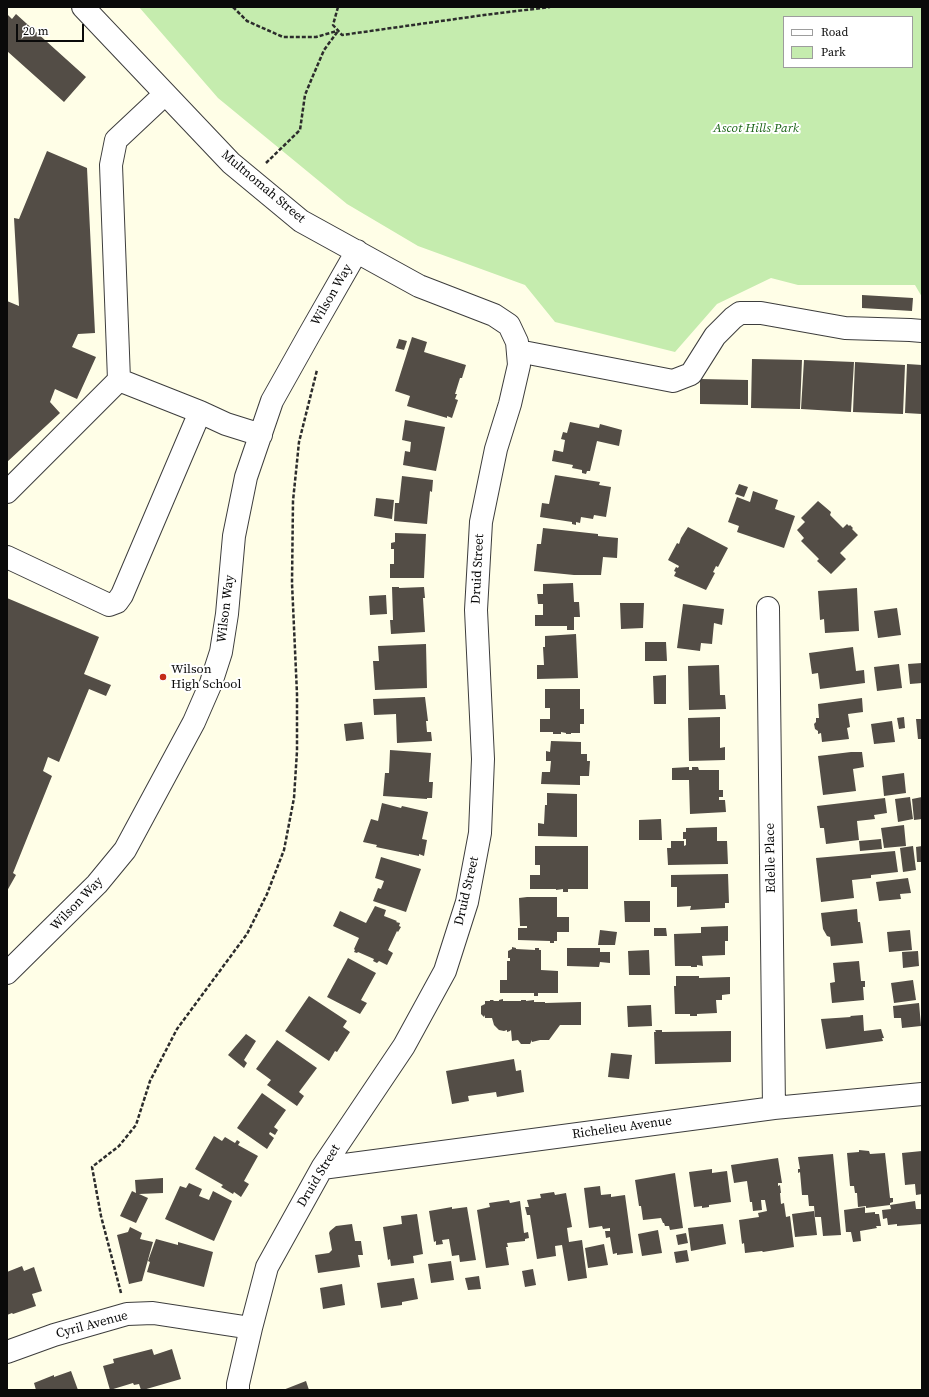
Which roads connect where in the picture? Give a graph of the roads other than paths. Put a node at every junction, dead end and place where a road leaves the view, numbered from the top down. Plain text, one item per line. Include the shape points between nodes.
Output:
1 (83, 7) edge
2 (165, 94) junction
3 (357, 251) junction
4 (922, 331) edge
5 (518, 346) junction
6 (119, 380) junction
7 (200, 412) junction
8 (261, 435) junction
9 (8, 491) edge
10 (7, 557) edge
11 (768, 608) dead end
12 (7, 973) edge
13 (922, 1094) edge
14 (774, 1108) junction
15 (322, 1168) junction
16 (251, 1328) junction
17 (7, 1352) edge
18 (238, 1390) edge

1 - 2 street, Multnomah Street
2 - 3 street, Multnomah Street via 231,163 301,221
2 - 6 street via 116,140 111,165
3 - 5 street, Multnomah Street via 419,286 494,315 509,325
3 - 8 street, Wilson Way via 272,401
4 - 5 street via 844,328 761,313 740,313 715,336 691,374 673,381
5 - 15 street, Druid Street via 520,365 496,449 481,522 476,610 483,759 480,833 467,902 445,971 404,1046
6 - 7 street
6 - 9 street
7 - 8 street via 226,424
7 - 10 street via 117,602 109,605
8 - 12 street, Wilson Way via 246,477 234,536 221,652 194,722 125,850 97,884
11 - 14 street, Edelle Place
13 - 14 street, Richelieu Avenue
14 - 15 street, Richelieu Avenue
15 - 16 street, Druid Street via 267,1267
16 - 17 street, Cyril Avenue via 153,1313 127,1314 54,1335
16 - 18 street, Druid Street

